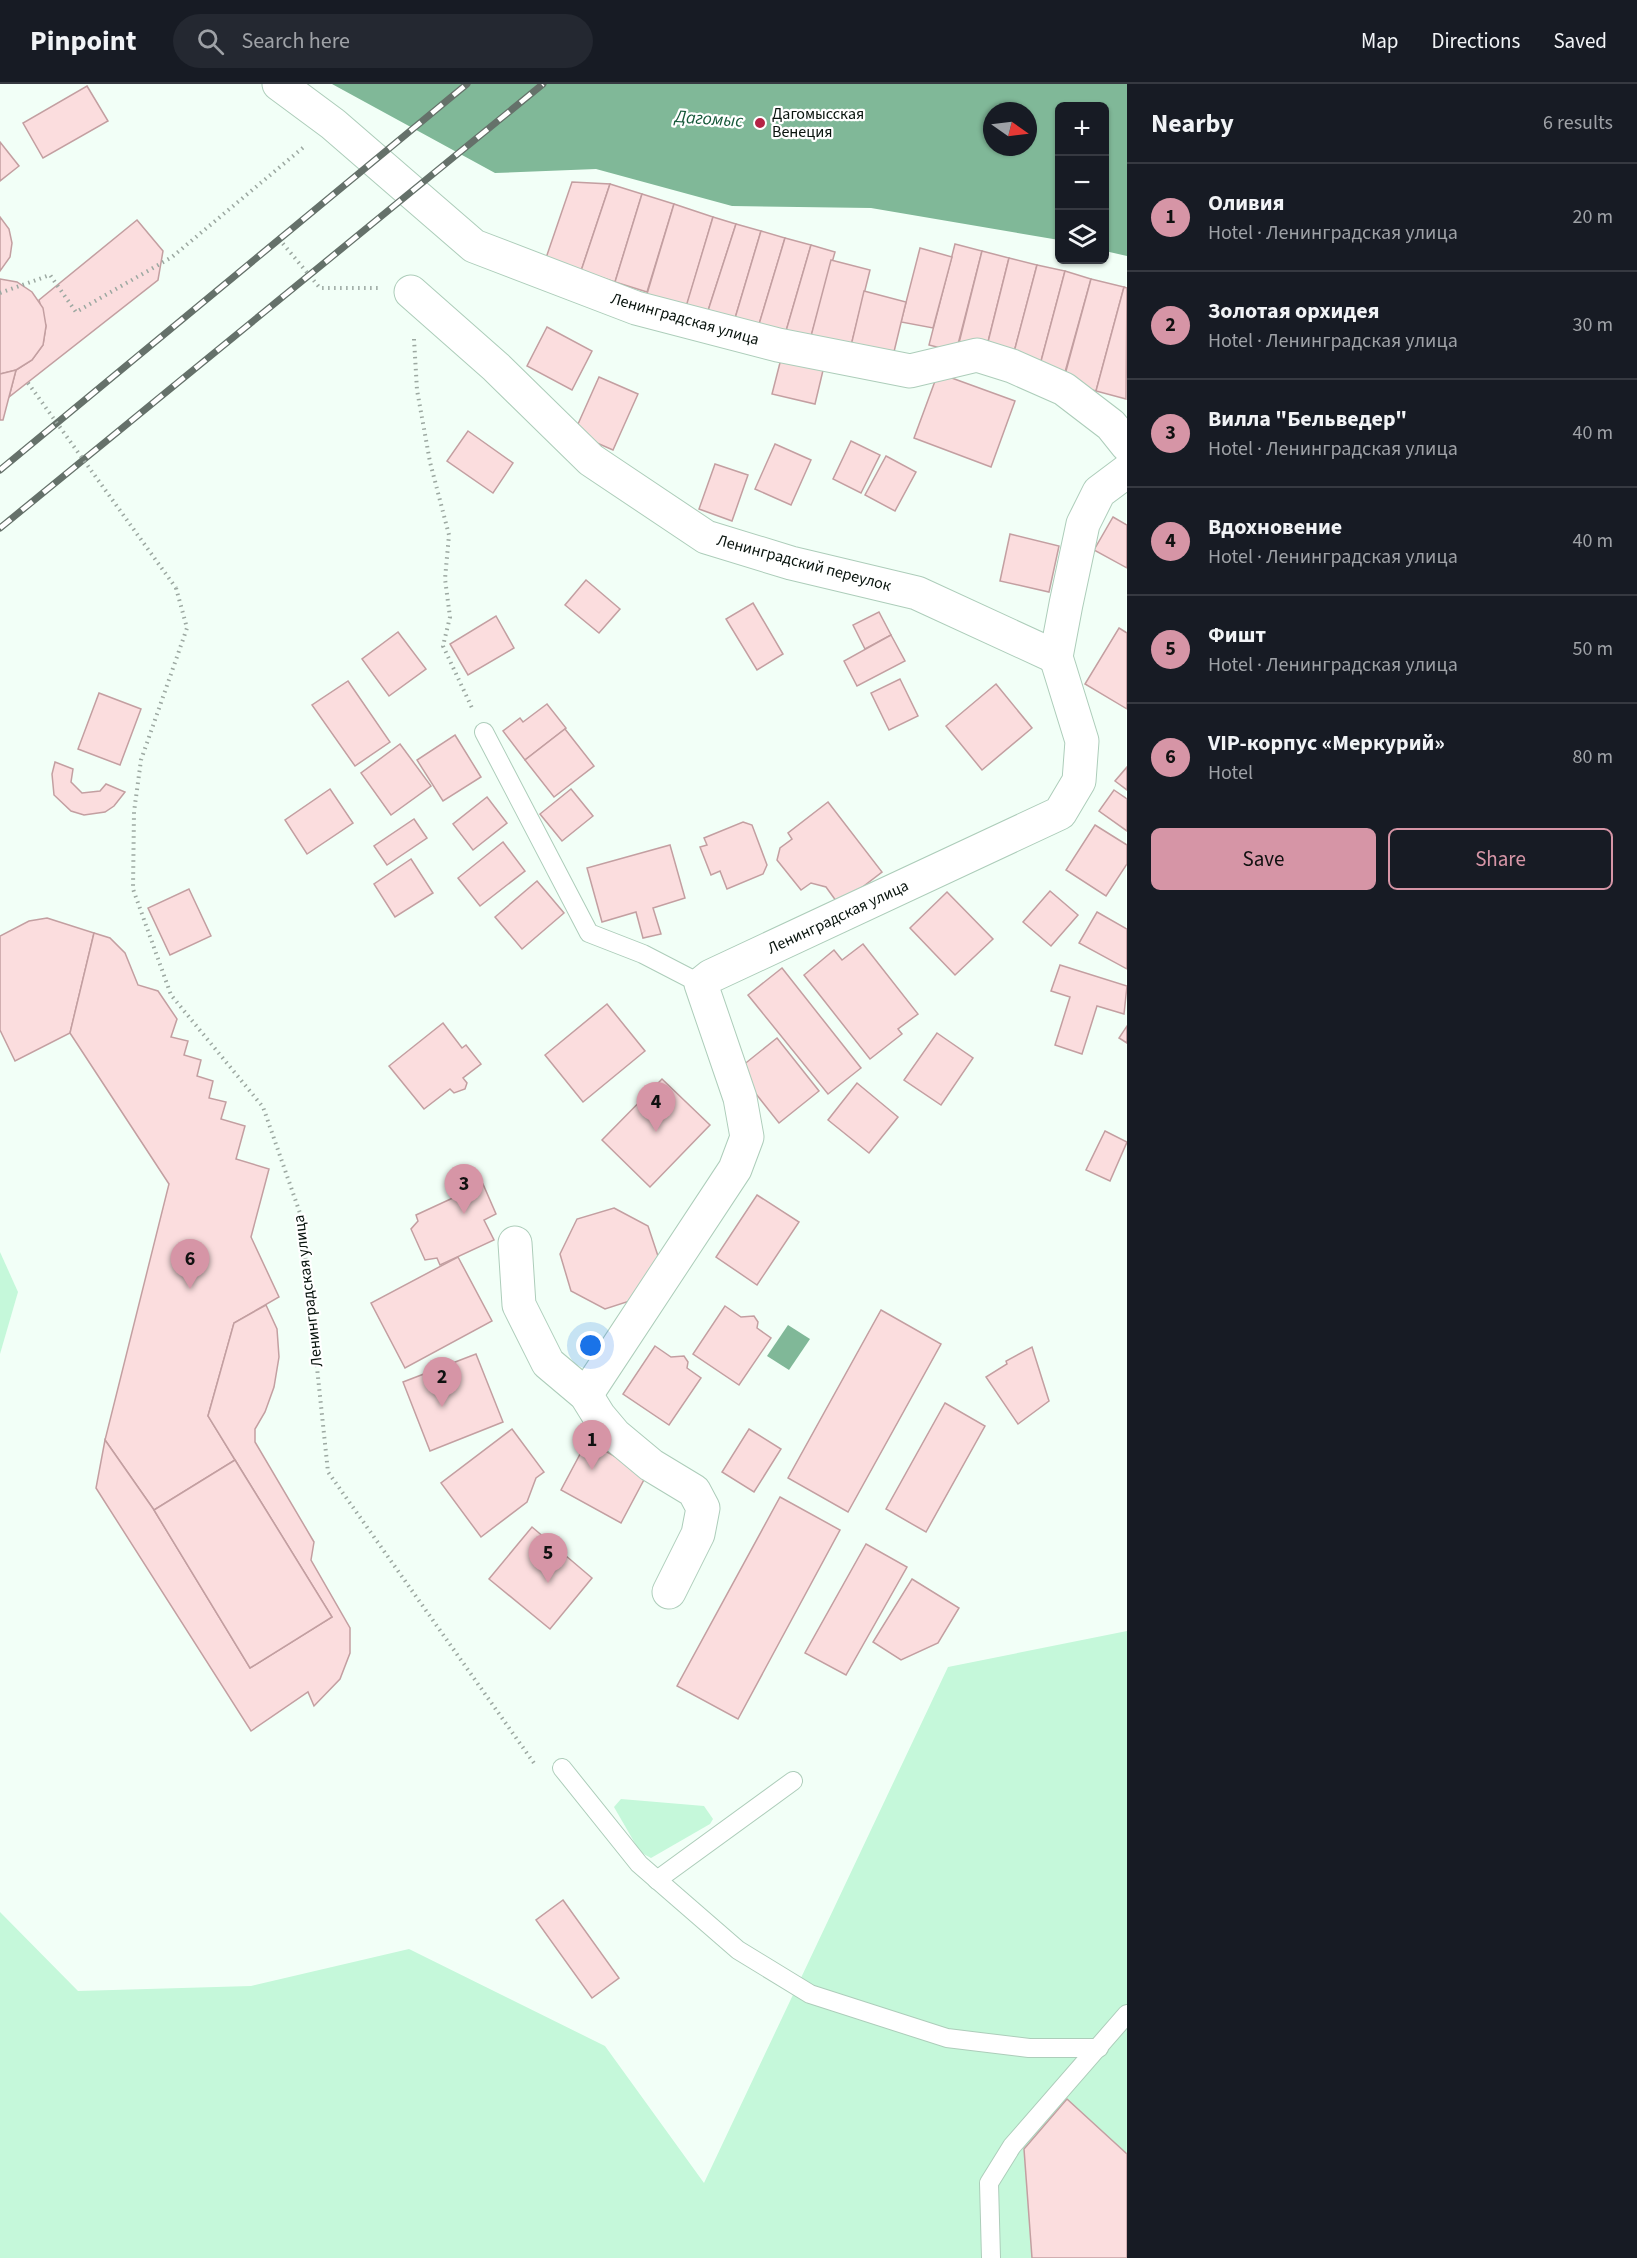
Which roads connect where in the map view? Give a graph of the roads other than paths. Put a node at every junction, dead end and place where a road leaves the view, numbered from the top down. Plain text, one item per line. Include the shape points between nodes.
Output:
1 (279, 84) edge
2 (411, 292) road end
3 (1127, 445) edge
4 (1127, 471) edge
5 (1056, 657) junction
6 (484, 732) road end
7 (701, 984) junction
8 (515, 1242) dead end
9 (586, 1395) junction
10 (669, 1592) dead end
11 (562, 1768) dead end
12 (793, 1781) dead end
13 (657, 1880) junction
14 (1127, 2014) edge
15 (1099, 2048) junction
16 (991, 2258) edge

1 - 3 street, Ленинградская улица via 333,124 474,246 636,308 777,345 910,371 977,355 1064,389 1111,425
2 - 5 street, Ленинградский переулок via 496,367 591,460 706,537 791,563 917,593
4 - 5 street, Ленинградская улица via 1099,492 1083,524
5 - 7 street, Ленинградская улица via 1082,741 1079,781 1060,813
6 - 7 lane via 588,933 643,954
7 - 9 street via 740,1098 747,1137 735,1169
8 - 9 street via 519,1305 548,1363
9 - 10 street via 615,1435 651,1465 694,1491 703,1508 698,1534
11 - 13 lane via 639,1864
12 - 13 lane
13 - 15 lane via 738,1950 810,1994 947,2038 1029,2048
14 - 15 lane
15 - 16 lane via 1012,2146 989,2183

